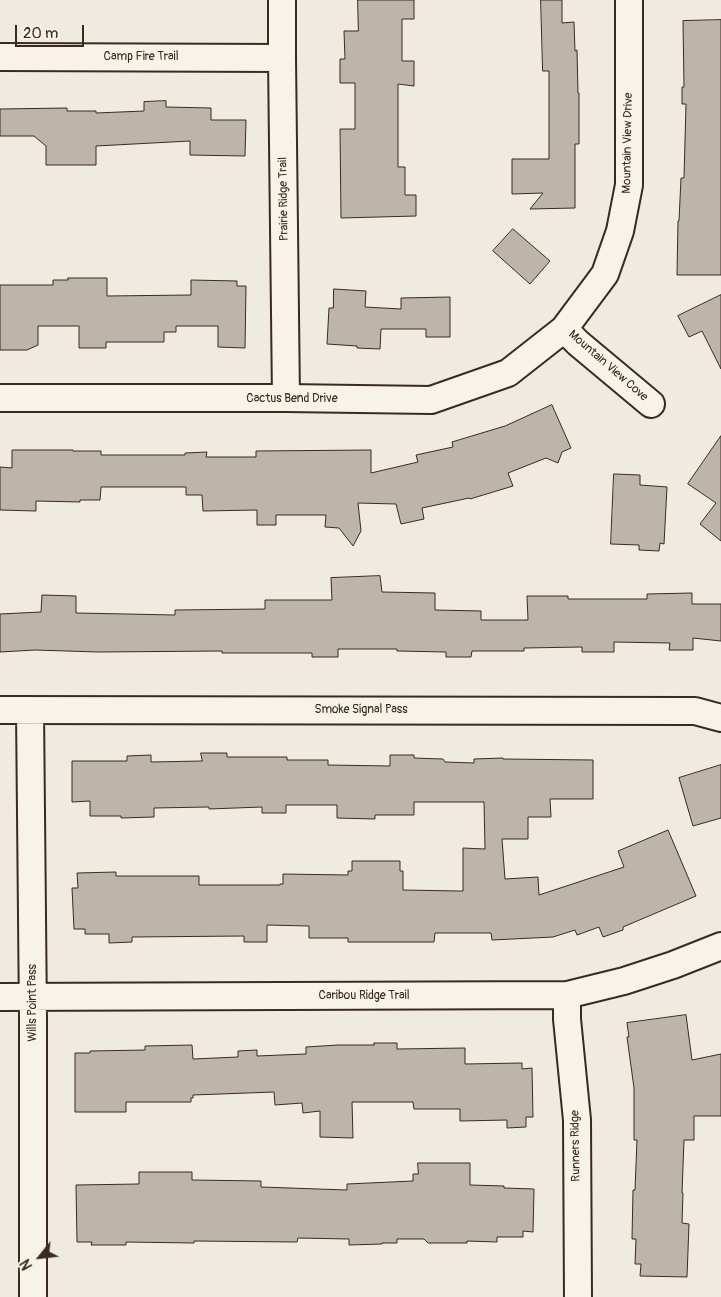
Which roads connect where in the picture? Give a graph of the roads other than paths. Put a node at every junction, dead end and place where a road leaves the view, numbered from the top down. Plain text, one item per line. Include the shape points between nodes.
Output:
1 (282, 0) edge
2 (629, 0) edge
3 (0, 57) edge
4 (282, 58) junction
5 (564, 329) junction
6 (0, 398) edge
7 (286, 398) junction
8 (651, 404) dead end
9 (0, 710) edge
10 (30, 710) junction
11 (721, 718) edge
12 (721, 946) edge
13 (567, 995) junction
14 (0, 997) edge
15 (33, 997) junction
16 (33, 1297) edge
17 (578, 1297) edge

1 - 4 street, Prairie Ridge Trail
2 - 5 street, Mountain View Drive via 629,185 620,232 605,274
3 - 4 street, Camp Fire Trail
4 - 7 street, Prairie Ridge Trail
5 - 7 street, Cactus Bend Drive via 508,374 431,400
5 - 8 street, Mountain View Cove
6 - 7 street, Cactus Bend Drive
9 - 10 street, Smoke Signal Pass
10 - 11 street, Smoke Signal Pass via 695,711
10 - 15 street, Wills Point Pass
12 - 13 street, Caribou Ridge Trail via 624,981
13 - 15 street, Caribou Ridge Trail
13 - 17 street, Runners Ridge via 577,1120
14 - 15 street, Caribou Ridge Trail
15 - 16 street, Wills Point Pass

